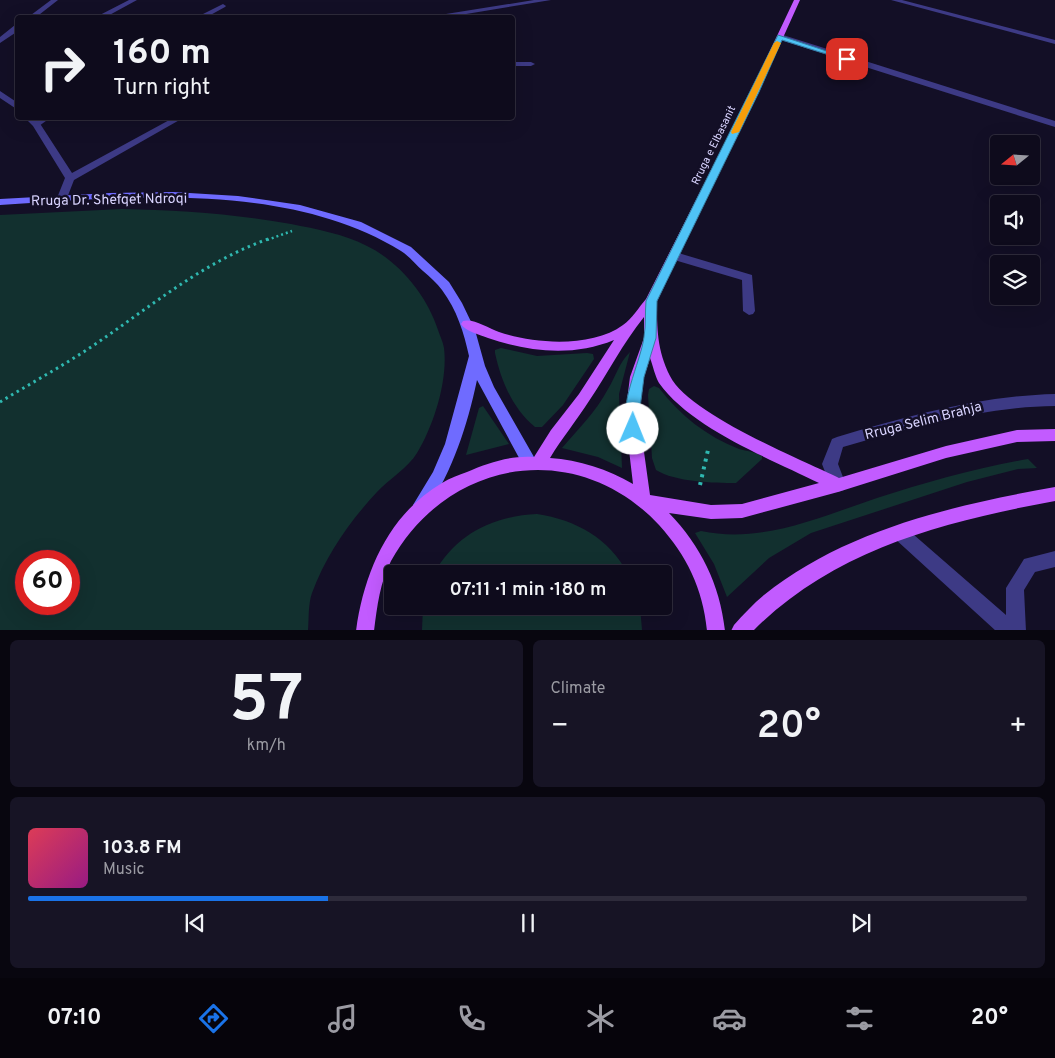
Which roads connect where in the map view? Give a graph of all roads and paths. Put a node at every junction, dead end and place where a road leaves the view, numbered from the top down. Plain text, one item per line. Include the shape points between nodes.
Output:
1 (55, 0) edge
2 (134, 0) edge
3 (548, 0) edge
4 (797, 0) edge
5 (894, 0) edge
6 (223, 6) dead end
7 (34, 15) edge
8 (103, 15) edge
9 (204, 15) edge
10 (445, 15) edge
11 (15, 30) edge
12 (780, 37) junction
13 (15, 38) edge
14 (1055, 42) edge
15 (0, 43) edge
16 (515, 64) edge
17 (531, 64) dead end
18 (0, 94) edge
19 (15, 106) edge
20 (175, 120) edge
21 (33, 121) edge
22 (1055, 124) edge
23 (70, 178) junction
24 (62, 198) junction
25 (0, 202) edge
26 (331, 216) junction
27 (675, 256) junction
28 (651, 301) junction
29 (749, 311) dead end
30 (467, 324) junction
31 (628, 328) junction
32 (650, 338) junction
33 (475, 358) junction
34 (1055, 400) edge
35 (0, 402) edge
36 (1055, 434) edge
37 (710, 444) dead end
38 (534, 462) junction
39 (838, 485) junction
40 (698, 490) dead end
41 (1055, 494) edge
42 (646, 500) junction
43 (416, 512) junction
44 (900, 533) junction
45 (1055, 559) edge
46 (365, 630) edge
47 (716, 630) edge
48 (740, 630) edge
49 (1010, 630) edge
50 (1017, 630) edge

1 - 7 street
2 - 8 street
3 - 10 street
4 - 12 main road, Rruga e Elbasanit
5 - 14 street
6 - 9 street
11 - 15 street
12 - 22 street
12 - 27 main road, Rruga e Elbasanit
13 - 15 street
16 - 17 street
18 - 19 street
20 - 23 street
21 - 23 street
23 - 24 street
24 - 25 main road, Rruga Dr. Shefqet Ndroqi
24 - 26 main road, Rruga Dr. Shefqet Ndroqi via 180,196 263,202
26 - 30 main road, Rruga Dr. Shefqet Ndroqi via 379,233 430,267 446,287
26 - 35 path via 251,245 203,269 85,351
27 - 28 main road, Rruga e Elbasanit
27 - 29 street via 748,278
28 - 31 main road, Rruga e Elbasanit
28 - 32 main road, Rruga e Elbasanit
30 - 31 main road via 486,334 545,348 608,339
30 - 33 main road, Rruga Dr. Shefqet Ndroqi
31 - 38 main road, Rruga e Elbasanit via 584,398
32 - 39 main road via 664,379 690,405 716,424
32 - 42 main road, Rruga e Elbasanit via 637,377 632,416
33 - 38 main road, Rruga Dr. Shefqet Ndroqi via 488,387
33 - 43 main road, Rruga Dr. Shefqet Ndroqi via 448,458
34 - 39 street, Rruga Selim Brahja via 982,404 837,443 830,464
36 - 39 main road via 1017,436 946,452
37 - 40 path
38 - 42 main road via 592,470
38 - 43 main road via 500,466 478,473 455,483
39 - 42 main road via 742,511 711,512
41 - 44 main road via 942,518
42 - 47 main road via 670,522 701,570 711,598
43 - 46 main road via 385,555 375,579
44 - 48 main road via 853,550 820,568 756,611
44 - 49 street
45 - 50 street via 1030,565 1015,588

